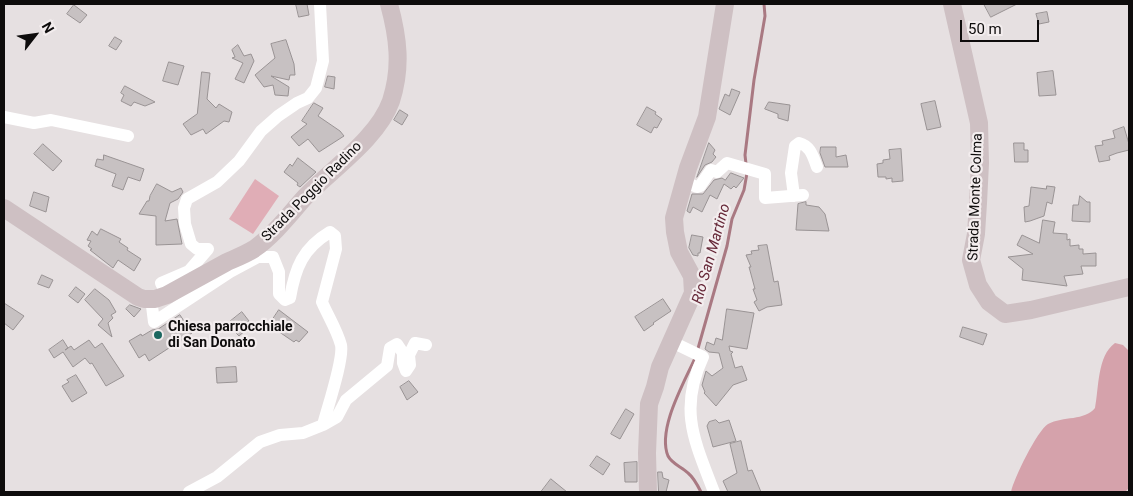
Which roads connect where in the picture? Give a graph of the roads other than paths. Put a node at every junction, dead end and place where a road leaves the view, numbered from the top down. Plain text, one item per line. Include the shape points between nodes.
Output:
1 (320, 4) edge
2 (389, 4) edge
3 (725, 4) edge
4 (952, 4) edge
5 (4, 117) edge
6 (128, 136) dead end
7 (817, 167) dead end
8 (682, 188) junction
9 (4, 208) edge
10 (230, 266) junction
11 (1129, 287) edge
12 (166, 295) junction
13 (152, 306) dead end
14 (672, 342) junction
15 (426, 345) dead end
16 (323, 426) junction
17 (189, 492) edge
18 (648, 492) edge
19 (714, 492) edge

1 - 12 street via 323,61 316,88 308,98 278,116 261,131 239,161 217,182 187,199 185,224 191,244 208,249 189,271 161,283
2 - 10 street, Strada Poggio Radino via 399,50 396,82 382,120 270,236
3 - 8 street via 707,117
4 - 11 street, Strada Monte Colma via 979,123 978,204 971,260 978,285 989,302 1005,314
5 - 6 street via 34,124 51,120
7 - 8 street via 810,149 799,143 795,146 791,173 798,196 765,198 765,174 728,163 717,172 711,170 700,186 687,183
8 - 14 street via 674,218 675,232 679,252 692,276 692,293
9 - 12 street, Strada Poggio Radino via 138,297 155,299
10 - 12 street, Strada Poggio Radino
10 - 13 street via 154,322
10 - 16 street via 258,257 273,257 279,272 279,294 285,300 290,298 293,277 304,254 330,232 335,236 336,249 322,302 342,347
14 - 18 street via 660,367 649,404
14 - 19 street via 703,357 696,370 689,416 695,444
15 - 16 street via 415,343 406,371 403,353 397,344 390,348 387,366 346,400 337,417
16 - 17 street via 260,442 218,476

